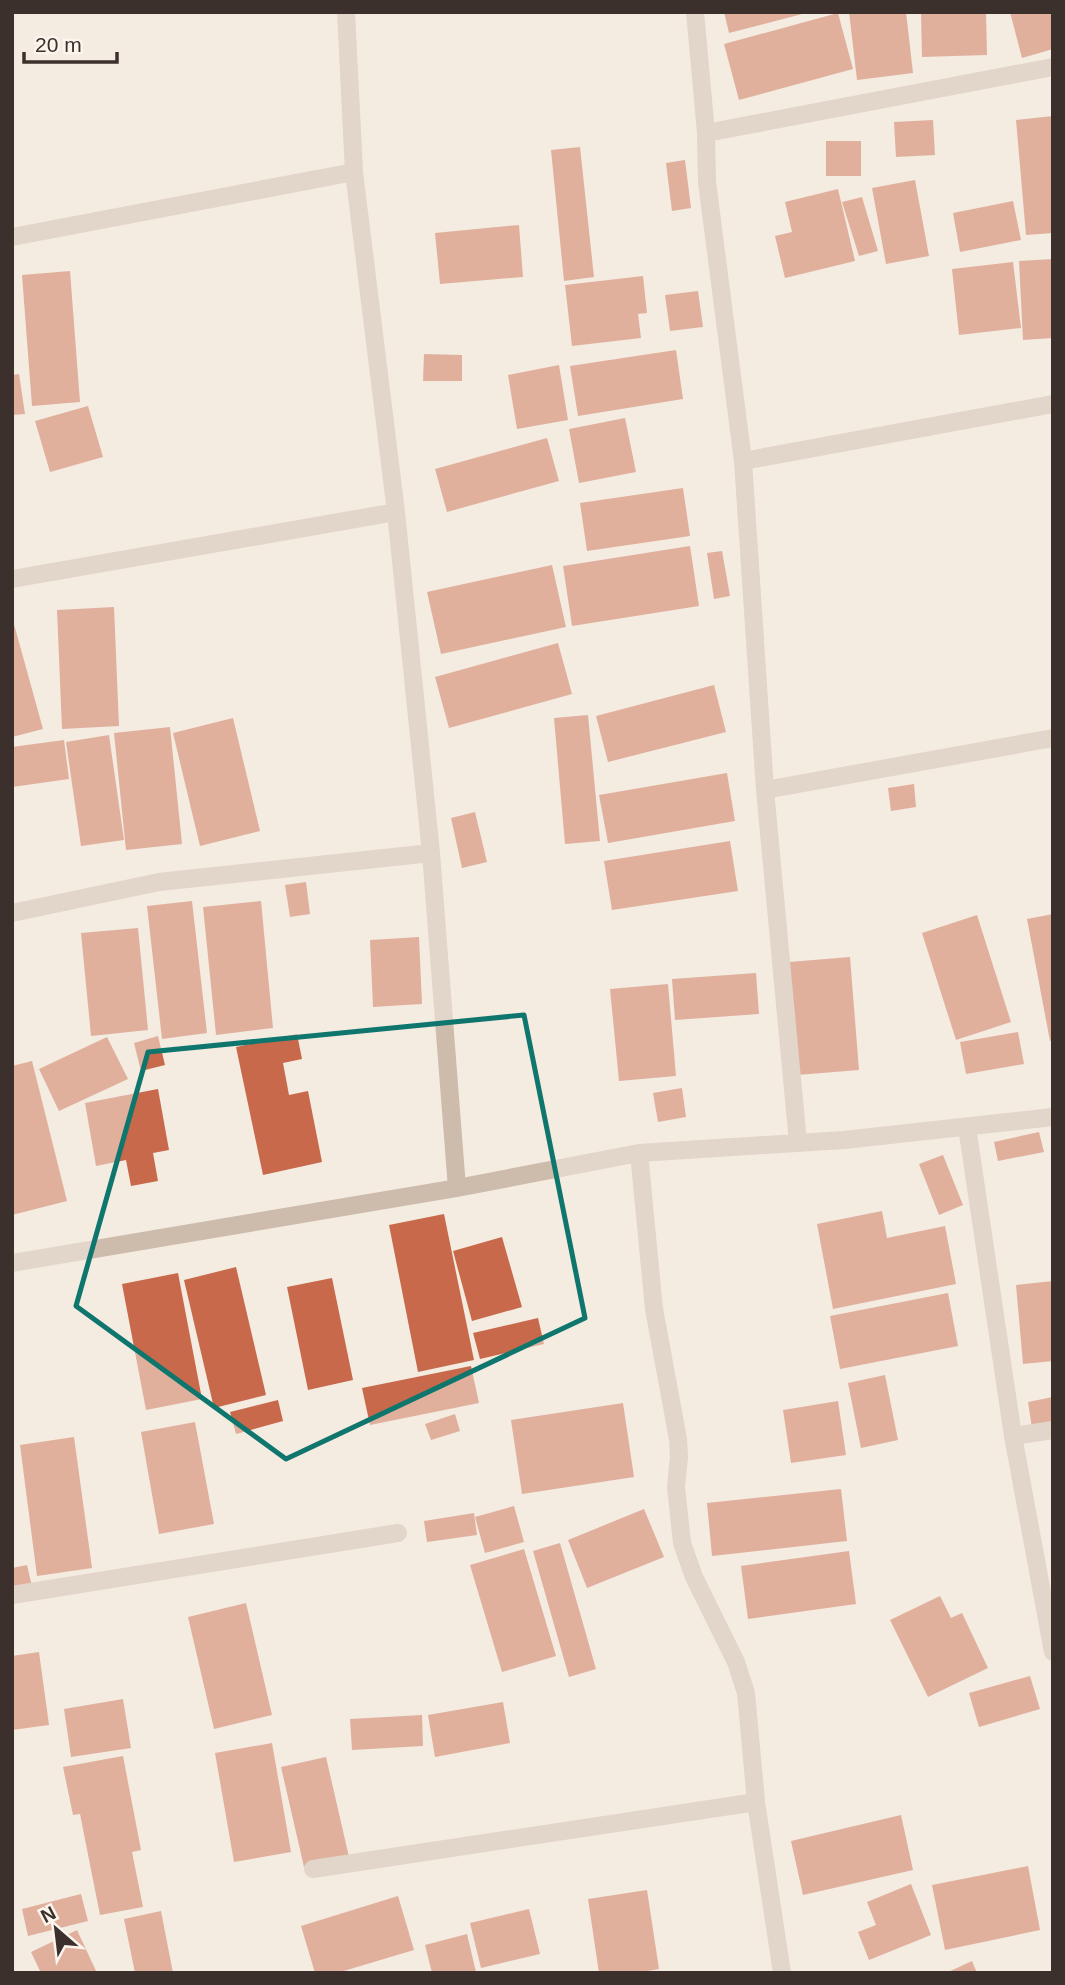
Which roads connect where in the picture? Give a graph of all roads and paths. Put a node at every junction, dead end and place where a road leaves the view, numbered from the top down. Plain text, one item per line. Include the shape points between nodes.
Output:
1 (346, 12) edge
2 (695, 12) edge
3 (1053, 67) edge
4 (706, 133) junction
5 (354, 172) junction
6 (12, 237) edge
7 (1053, 404) edge
8 (743, 461) junction
9 (396, 512) junction
10 (12, 579) edge
11 (1053, 738) edge
12 (765, 790) junction
13 (431, 853) junction
14 (12, 913) edge
15 (1053, 1117) edge
16 (967, 1128) junction
17 (798, 1143) junction
18 (639, 1153) junction
19 (457, 1188) junction
20 (12, 1263) edge
21 (1053, 1430) edge
22 (1013, 1436) junction
23 (398, 1533) dead end
24 (12, 1595) edge
25 (1053, 1652) edge
26 (756, 1802) junction
27 (313, 1869) dead end
28 (782, 1973) edge

1 - 5 street
2 - 4 street
3 - 4 street
4 - 8 street via 707,182
5 - 6 street
5 - 9 street
7 - 8 street
8 - 12 street
9 - 10 street
9 - 13 street
11 - 12 street
12 - 17 street
13 - 14 street via 159,883
13 - 19 street
15 - 16 street
16 - 17 street
16 - 22 street
17 - 18 street
18 - 19 street
18 - 26 street via 654,1309 680,1457 676,1487 682,1543 746,1693
19 - 20 street
21 - 22 street
22 - 25 street
23 - 24 street
26 - 27 street
26 - 28 street

